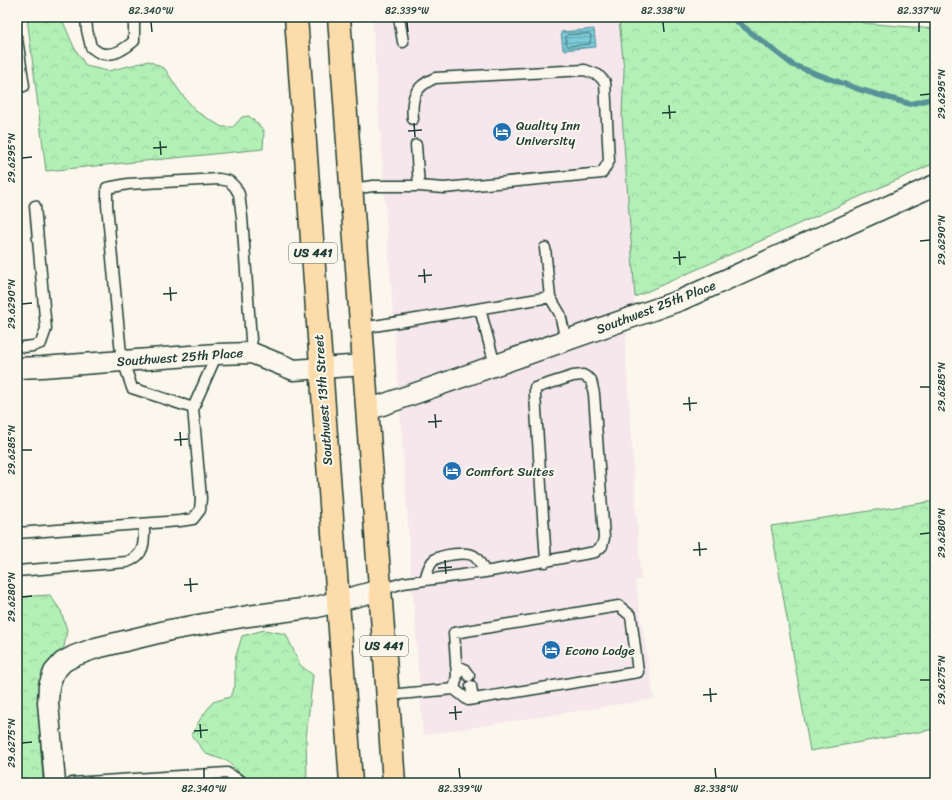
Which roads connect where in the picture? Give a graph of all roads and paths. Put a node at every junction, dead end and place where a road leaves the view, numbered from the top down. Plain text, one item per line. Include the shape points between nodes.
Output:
1 (86, 17) edge
2 (134, 17) edge
3 (296, 17) edge
4 (340, 17) edge
5 (399, 17) edge
6 (17, 39) edge
7 (403, 42) dead end
8 (17, 87) edge
9 (414, 119) dead end
10 (416, 146) dead end
11 (935, 185) edge
12 (419, 186) junction
13 (352, 189) junction
14 (35, 206) dead end
15 (545, 248) dead end
16 (550, 297) junction
17 (480, 309) junction
18 (362, 328) junction
19 (566, 340) junction
20 (20, 345) edge
21 (252, 352) junction
22 (217, 354) junction
23 (124, 361) junction
24 (364, 365) junction
25 (495, 365) junction
26 (20, 368) edge
27 (321, 368) junction
28 (193, 408) junction
29 (368, 410) junction
30 (144, 524) junction
31 (17, 533) edge
32 (546, 562) junction
33 (17, 571) edge
34 (485, 572) junction
35 (425, 580) junction
36 (380, 590) junction
37 (338, 602) junction
38 (456, 665) junction
39 (454, 689) junction
40 (388, 695) junction
41 (473, 699) junction
42 (241, 782) edge
43 (55, 783) edge
44 (72, 783) edge
45 (351, 783) edge
46 (394, 783) edge

1 - 2 lane via 91,47 100,53 124,50 134,41
3 - 27 main road, Southwest 13th Street / US 441
4 - 13 main road, US 441
5 - 7 lane
6 - 8 lane via 24,86
9 - 12 lane via 412,106 416,92 424,83 435,78 585,70 598,75 605,82 609,161 602,173 444,188
10 - 12 lane
11 - 19 street, Southwest 25th Place via 681,300
12 - 13 lane via 373,186
13 - 18 main road, US 441
14 - 20 lane via 46,329 41,343 33,346
15 - 16 lane
16 - 17 lane
16 - 19 lane via 560,314
17 - 18 lane
17 - 25 lane
18 - 24 main road, US 441
19 - 25 street, Southwest 25th Place
20 - 26 lane
21 - 22 street, Southwest 25th Place
21 - 23 lane via 242,217 239,194 235,187 229,181 219,180 128,184 107,188 121,354
21 - 27 street, Southwest 25th Place via 294,370
22 - 23 street, Southwest 25th Place
22 - 28 lane
23 - 26 street, Southwest 25th Place
23 - 28 lane via 132,388
24 - 27 street, Southwest 25th Place
24 - 29 main road, US 441
25 - 29 street, Southwest 25th Place
27 - 37 main road, Southwest 13th Street / US 441
28 - 30 lane via 200,510 193,519
29 - 36 main road, US 441
30 - 31 lane
30 - 33 lane via 144,544 140,554 127,562
32 - 32 lane via 595,552 602,546 604,538 594,394 591,380 583,375 535,388
32 - 34 lane
34 - 35 lane
34 - 35 lane via 474,556 455,554 435,560 430,565
35 - 36 lane
36 - 37 street
36 - 40 main road, US 441
37 - 43 street via 170,630 96,648 63,662 54,672 49,686 48,704
37 - 45 main road, Southwest 13th Street / US 441
38 - 39 lane
38 - 41 lane via 464,669 470,681
38 - 41 lane via 454,634 619,606 631,616 638,672
39 - 40 lane
39 - 41 lane via 468,700
40 - 46 main road, US 441
42 - 44 lane via 227,773

